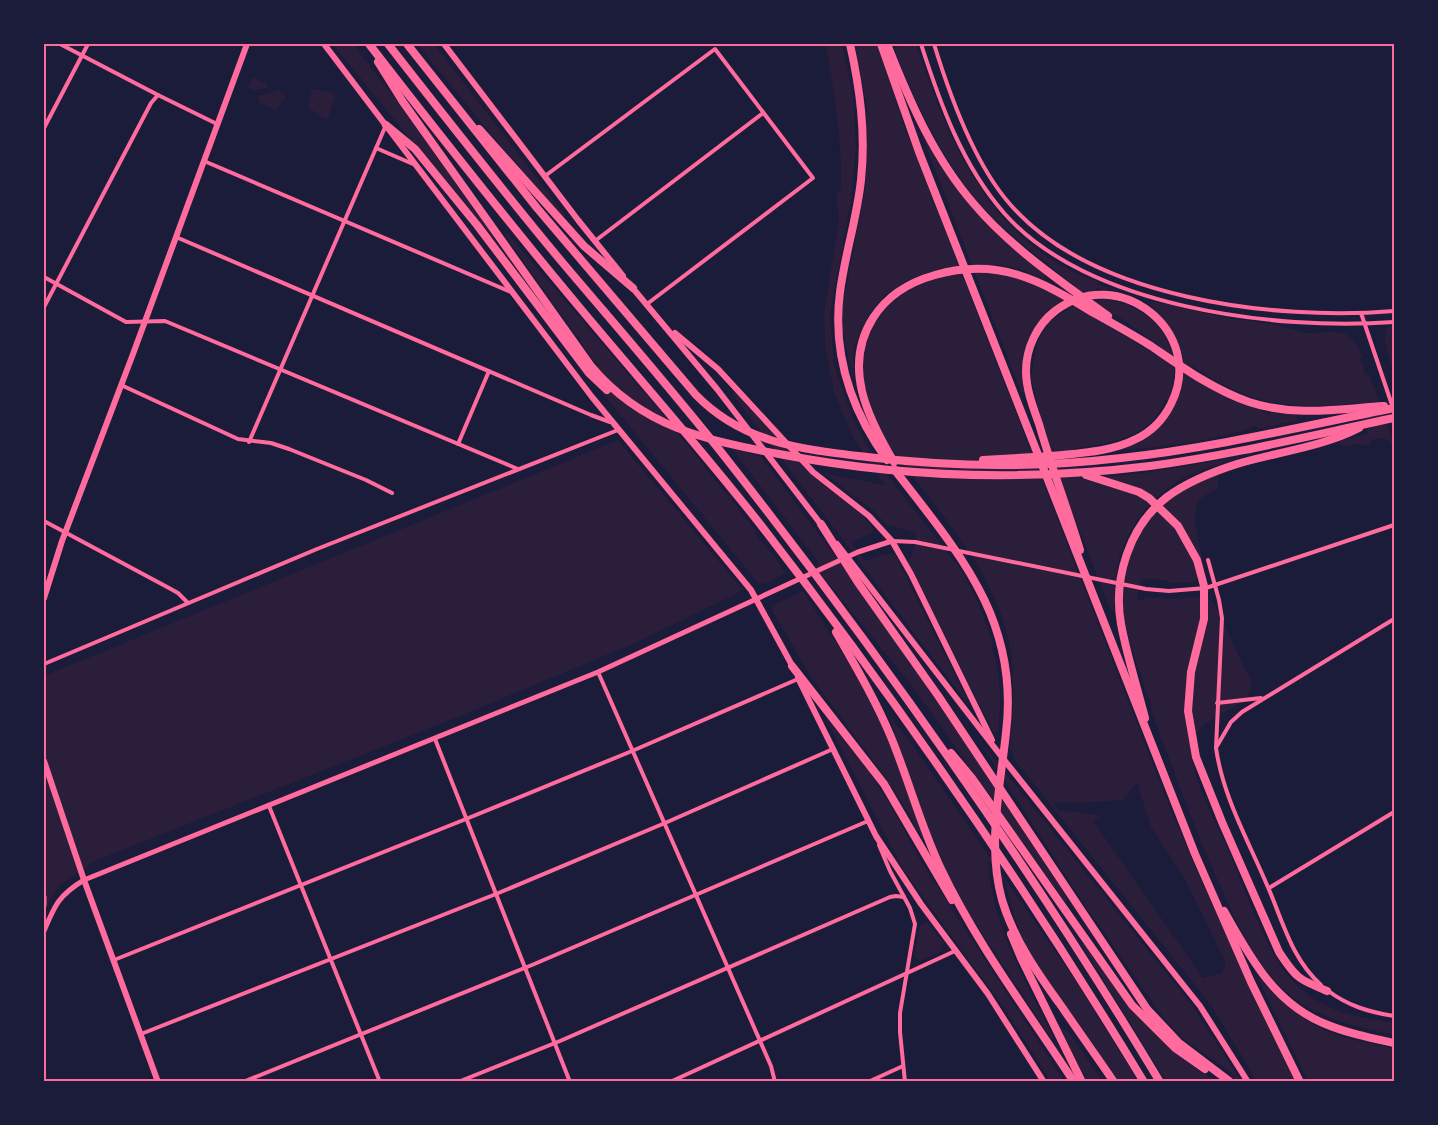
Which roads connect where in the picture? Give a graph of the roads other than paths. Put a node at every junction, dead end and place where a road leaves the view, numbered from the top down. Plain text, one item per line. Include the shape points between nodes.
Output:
1 (60, 44) edge
2 (88, 44) edge
3 (247, 44) edge
4 (324, 44) edge
5 (367, 44) edge
6 (388, 44) edge
7 (407, 44) edge
8 (444, 44) edge
9 (850, 44) edge
10 (881, 44) edge
11 (887, 44) edge
12 (921, 44) edge
13 (934, 44) edge
14 (82, 55) junction
15 (441, 88) junction
16 (158, 96) junction
17 (763, 113) junction
18 (218, 124) junction
19 (386, 125) junction
20 (44, 128) edge
21 (376, 148) junction
22 (204, 161) junction
23 (418, 166) junction
24 (545, 176) junction
25 (344, 221) junction
26 (176, 237) junction
27 (594, 242) junction
28 (44, 277) edge
29 (56, 284) junction
30 (527, 284) junction
31 (633, 288) junction
32 (512, 292) junction
33 (312, 295) junction
34 (647, 304) junction
35 (44, 307) edge
36 (1395, 311) edge
37 (1361, 313) junction
38 (1110, 320) junction
39 (146, 321) junction
40 (662, 322) junction
41 (1395, 322) edge
42 (1364, 323) junction
43 (280, 368) junction
44 (489, 371) junction
45 (121, 385) junction
46 (1395, 408) edge
47 (1366, 410) junction
48 (1395, 418) edge
49 (611, 422) junction
50 (1369, 423) junction
51 (618, 430) junction
52 (249, 442) junction
53 (458, 444) junction
54 (938, 463) junction
55 (519, 470) junction
56 (1079, 473) junction
57 (392, 493) dead end
58 (919, 501) junction
59 (44, 521) edge
60 (821, 524) junction
61 (1395, 525) edge
62 (65, 532) junction
63 (892, 541) junction
64 (1208, 560) dead end
65 (1215, 586) junction
66 (816, 597) junction
67 (44, 598) edge
68 (757, 598) junction
69 (188, 603) junction
70 (1101, 617) junction
71 (1395, 619) edge
72 (44, 664) edge
73 (792, 666) junction
74 (598, 672) junction
75 (798, 678) junction
76 (1264, 698) junction
77 (1217, 703) junction
78 (912, 706) junction
79 (435, 739) junction
80 (1153, 748) junction
81 (1216, 748) junction
82 (833, 749) junction
83 (632, 751) junction
84 (1000, 756) junction
85 (44, 762) edge
86 (269, 806) junction
87 (1395, 812) edge
88 (466, 819) junction
89 (868, 820) junction
90 (664, 823) junction
91 (876, 836) junction
92 (1205, 878) junction
93 (84, 880) junction
94 (302, 884) junction
95 (1269, 888) junction
96 (496, 894) junction
97 (697, 896) junction
98 (44, 897) edge
99 (904, 897) junction
100 (1002, 901) junction
101 (44, 904) edge
102 (44, 931) edge
103 (979, 938) junction
104 (956, 951) junction
105 (332, 959) junction
106 (113, 960) junction
107 (525, 968) junction
108 (728, 968) junction
109 (907, 973) junction
110 (1327, 991) junction
111 (1395, 1016) edge
112 (140, 1034) junction
113 (362, 1034) junction
114 (760, 1041) junction
115 (555, 1043) junction
116 (1395, 1043) edge
117 (903, 1066) junction
118 (1229, 1081) edge
119 (158, 1082) edge
120 (243, 1082) edge
121 (381, 1082) edge
122 (458, 1082) edge
123 (570, 1082) edge
124 (670, 1082) edge
125 (776, 1082) edge
126 (867, 1082) edge
127 (905, 1082) edge
128 (1044, 1082) edge
129 (1074, 1082) edge
130 (1082, 1082) edge
131 (1114, 1082) edge
132 (1144, 1082) edge
133 (1160, 1082) edge
134 (1248, 1082) edge
135 (1300, 1082) edge

1 - 14 street
2 - 14 street
3 - 18 main road
4 - 19 main road
5 - 30 highway
5 - 66 highway via 729,485
6 - 78 highway via 529,222 719,449
7 - 15 highway
8 - 24 main road
9 - 58 highway via 861,103 863,154 858,204 840,292 841,356 850,394 866,429
10 - 70 highway via 919,152
11 - 38 highway via 921,122 961,188 995,227
12 - 42 street via 948,119 982,184 1012,222 1050,253 1110,282 1186,305 1276,320
13 - 37 street via 972,141 994,183 1026,221 1067,252 1118,275 1205,300 1291,311
14 - 16 street
14 - 20 street
15 - 31 highway via 584,246
15 - 54 highway via 537,208 714,412 757,437 831,452
16 - 18 street
16 - 29 street
17 - 24 street via 715,49
17 - 27 street
17 - 34 street via 813,178
18 - 22 main road
19 - 21 street
19 - 23 main road
19 - 30 highway via 415,149
21 - 23 street
21 - 25 street
22 - 25 street
22 - 26 main road
23 - 32 main road
24 - 27 main road
25 - 32 street
25 - 33 street
26 - 33 street
26 - 39 main road
27 - 31 main road
28 - 29 street
29 - 35 street
29 - 39 street via 126,322
30 - 56 highway via 559,319 591,366 627,402 659,421 693,433 828,463 897,471 954,475
31 - 34 main road
32 - 49 main road
33 - 43 street
33 - 44 street
34 - 40 main road
36 - 37 street
37 - 42 street
38 - 47 highway via 1207,382 1242,399 1280,410
38 - 58 highway via 1044,284 996,270 957,271 925,278 897,292 876,314 863,337 858,368 871,420
39 - 43 street via 165,321
39 - 45 main road
40 - 60 main road
40 - 63 main road via 718,369 813,472 869,516
41 - 42 street
42 - 46 street
43 - 52 street
43 - 53 street
44 - 49 street
44 - 53 street
45 - 52 street
45 - 62 main road
46 - 47 highway
47 - 54 highway via 1147,455 1075,462
48 - 50 highway
49 - 51 main road
50 - 56 highway via 1177,462
50 - 80 highway via 1342,437 1236,464 1205,476 1165,498 1141,526 1124,561 1119,597 1121,623
51 - 55 street
51 - 68 main road
52 - 57 street via 289,449
53 - 55 street
54 - 70 highway via 1074,453 1118,446 1143,435 1164,415 1178,378 1170,335 1153,314 1129,299 1115,296 1076,299 1052,314 1037,331 1026,366 1038,423
55 - 69 street
56 - 110 highway via 1149,498 1178,525 1197,560 1204,619 1191,672 1188,711 1196,757 1279,952 1301,980
58 - 100 highway via 965,562 989,608 1006,668 1007,725 995,828
59 - 62 street
60 - 84 main road
60 - 118 highway via 1147,1009 1179,1043
61 - 65 street
62 - 67 main road
62 - 69 street via 178,593
63 - 65 street via 915,542 1146,589 1182,591
63 - 68 main road via 858,552
63 - 84 main road
64 - 65 street
65 - 77 street via 1222,618
66 - 103 highway via 876,703 936,859
66 - 132 highway via 993,845
68 - 73 main road
68 - 74 main road
69 - 72 street
70 - 80 highway
71 - 76 street
73 - 75 main road
73 - 103 highway via 884,783 943,886
74 - 79 main road
74 - 83 street
75 - 82 main road
75 - 83 street
76 - 77 street
76 - 81 street via 1231,722
77 - 81 street
78 - 118 highway via 972,778 1132,1005 1180,1052
78 - 133 highway via 1027,872
79 - 86 main road
79 - 88 street
80 - 92 highway
81 - 95 street via 1224,787
82 - 89 main road
82 - 90 street
83 - 88 street
83 - 90 street
84 - 134 main road via 1200,1006
85 - 93 main road
86 - 93 main road
86 - 94 street
87 - 95 street
88 - 94 street
88 - 96 street
89 - 91 main road
89 - 97 street
90 - 96 street
90 - 97 street
91 - 99 street
91 - 104 main road
92 - 116 highway via 1253,962 1286,1000 1322,1023
92 - 135 highway
93 - 102 main road via 66,891
93 - 106 main road
94 - 105 street
94 - 106 street
95 - 110 street via 1299,959
96 - 105 street
96 - 107 street
97 - 107 street
97 - 108 street
98 - 101 main road
99 - 108 street via 890,897
99 - 109 street via 915,924
100 - 130 highway via 1020,958
100 - 131 highway via 1031,963
103 - 129 highway
104 - 109 street
104 - 128 main road
105 - 112 street
105 - 113 street
106 - 112 main road
107 - 113 street
107 - 115 street
108 - 114 street
108 - 115 street
109 - 114 street
109 - 117 street via 900,1013
110 - 111 street via 1346,1004
112 - 119 main road
113 - 120 street
113 - 121 street
114 - 124 street
114 - 125 street
115 - 122 street
115 - 123 street
117 - 126 street
117 - 127 street

